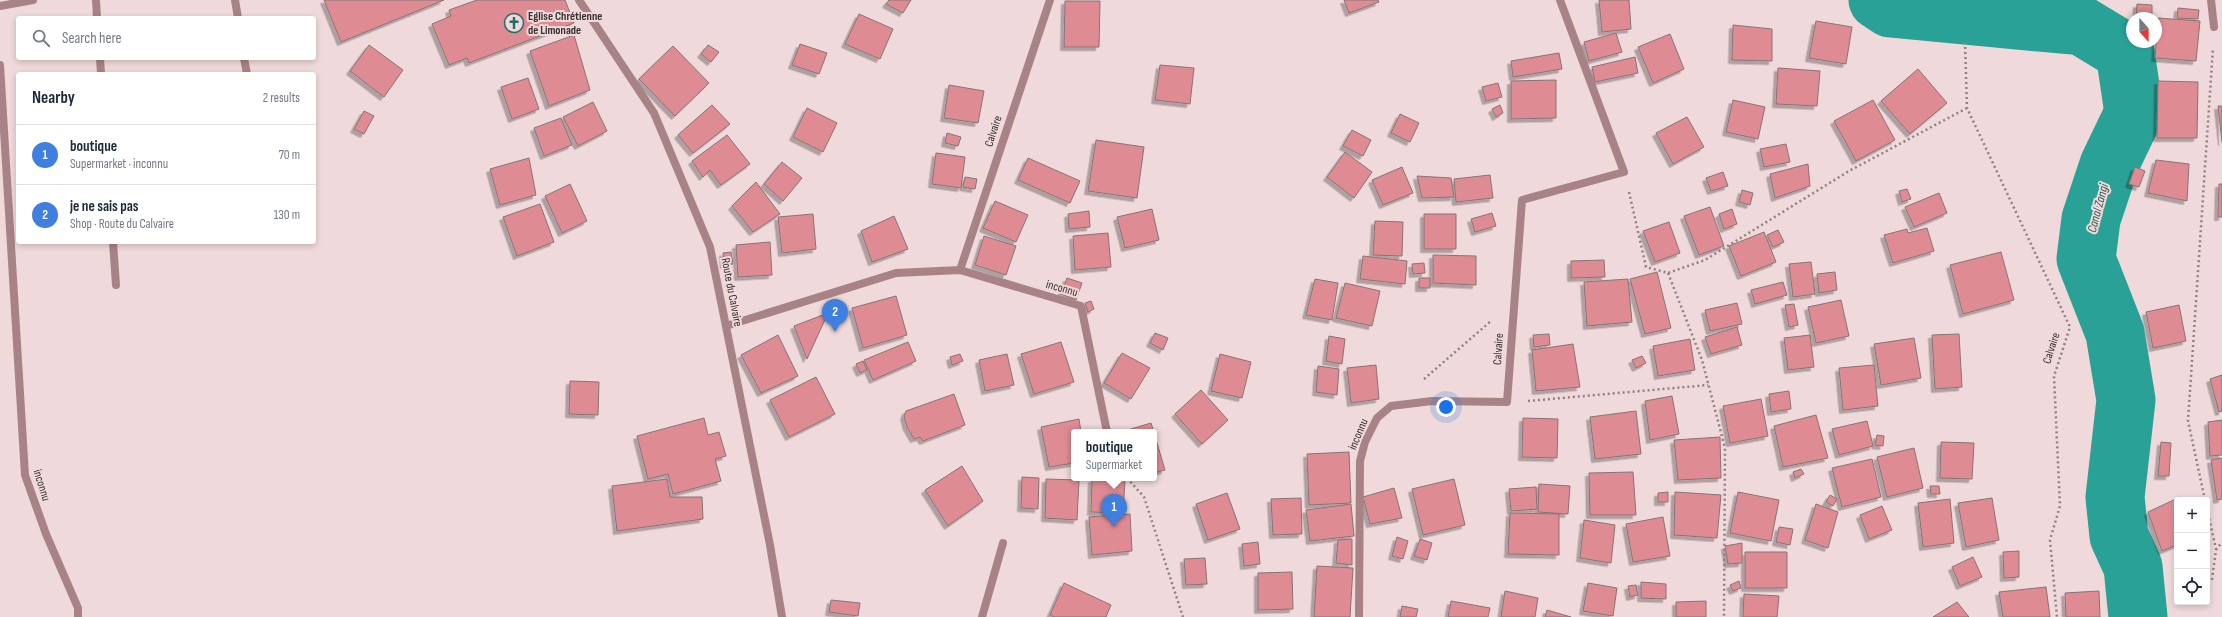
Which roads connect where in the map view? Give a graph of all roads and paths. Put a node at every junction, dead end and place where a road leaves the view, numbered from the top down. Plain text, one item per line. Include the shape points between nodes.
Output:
1 (33, 0) edge
2 (96, 0) edge
3 (235, 0) edge
4 (580, 0) edge
5 (1050, 0) edge
6 (1560, 0) edge
7 (2211, 0) edge
8 (0, 6) edge
9 (97, 16) edge
10 (238, 16) edge
11 (2214, 28) joint
12 (1965, 42) dead end
13 (100, 60) edge
14 (244, 60) edge
15 (0, 65) edge
16 (101, 72) edge
17 (247, 72) edge
18 (1967, 108) junction
19 (1624, 172) junction
20 (113, 244) edge
21 (960, 270) junction
22 (1668, 273) junction
23 (116, 286) dead end
24 (1513, 303) junction
25 (726, 326) junction
26 (1422, 380) dead end
27 (1708, 385) junction
28 (1507, 402) junction
29 (1106, 429) edge
30 (1130, 481) edge
31 (2204, 497) edge
32 (2210, 523) edge
33 (2222, 542) edge
34 (1003, 543) dead end
35 (2216, 550) junction
36 (2210, 580) edge
37 (78, 617) edge
38 (782, 617) edge
39 (982, 617) edge
40 (1183, 617) edge
41 (1359, 617) edge
42 (1724, 617) edge
43 (2057, 617) edge

1 - 8 street
2 - 9 street
3 - 10 street
4 - 25 street, Route du Calvaire via 654,113 710,247
5 - 21 street, Calvaire
6 - 19 street
7 - 11 street
11 - 31 path via 2188,421
12 - 18 path, Calvaire
13 - 16 street
14 - 17 street
15 - 37 street, inconnu via 25,475 46,534 78,608
18 - 22 path via 1849,171 1705,260
18 - 43 path, Calvaire via 2070,327 2054,376 2060,506 2050,540
19 - 22 path via 1646,267
19 - 24 street, Calvaire via 1522,200
20 - 23 street
21 - 25 street via 896,273
21 - 29 street, inconnu via 1081,306
22 - 27 path via 1702,360
24 - 26 path
24 - 28 street, Calvaire
25 - 38 street, Route du Calvaire
27 - 28 path
27 - 42 path via 1725,448
28 - 41 street, inconnu via 1425,402 1391,406 1377,418 1365,442 1360,461
30 - 40 path via 1144,497
32 - 35 path
33 - 35 path
34 - 39 street
35 - 36 path

